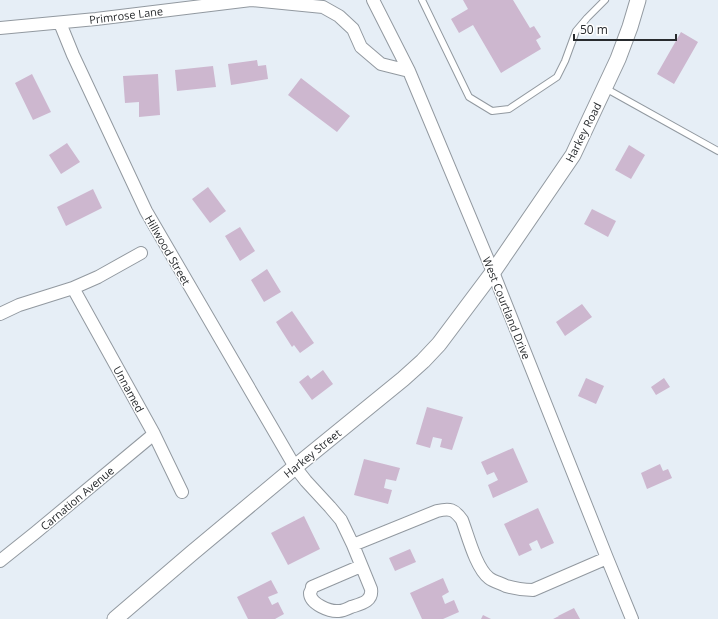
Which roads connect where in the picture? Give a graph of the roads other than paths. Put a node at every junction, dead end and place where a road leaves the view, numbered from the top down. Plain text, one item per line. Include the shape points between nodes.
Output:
1 (372, 0) edge
2 (422, 0) edge
3 (605, 0) edge
4 (638, 0) edge
5 (60, 23) junction
6 (0, 28) edge
7 (409, 71) junction
8 (605, 88) junction
9 (718, 151) edge
10 (141, 252) dead end
11 (493, 272) junction
12 (73, 288) junction
13 (0, 314) edge
14 (154, 434) junction
15 (295, 467) junction
16 (182, 492) dead end
17 (353, 545) junction
18 (607, 558) junction
19 (0, 561) edge
20 (361, 566) junction
21 (115, 619) edge
22 (632, 619) edge

1 - 7 street, West Courtland Drive
2 - 3 lane via 469,97 492,111 509,109 557,78 576,32
4 - 8 street, Harkey Road via 628,33
5 - 6 street, Primrose Lane
5 - 7 street, Primrose Lane via 251,0 323,7 339,16 353,29 361,47 381,64
5 - 15 street, Hillwood Street via 146,211
7 - 11 street, West Courtland Drive
8 - 9 lane
8 - 11 street, Harkey Road via 573,155
10 - 12 street
11 - 15 street, Harkey Street via 439,344 423,361
11 - 18 street, West Courtland Drive
12 - 13 street via 19,305
12 - 14 street, Unnamed
14 - 16 street, Unnamed
14 - 19 street, Carnation Avenue
15 - 17 street, Hillwood Street via 341,520
15 - 21 street, Harkey Street
17 - 18 street via 446,509 453,510 462,520 484,572 496,582 513,588 533,590
17 - 20 street, Hillwood Street
18 - 22 street, West Courtland Drive
20 - 20 street, Hillwood Street via 372,594 366,602 340,611 331,611 314,602 310,592 312,587

